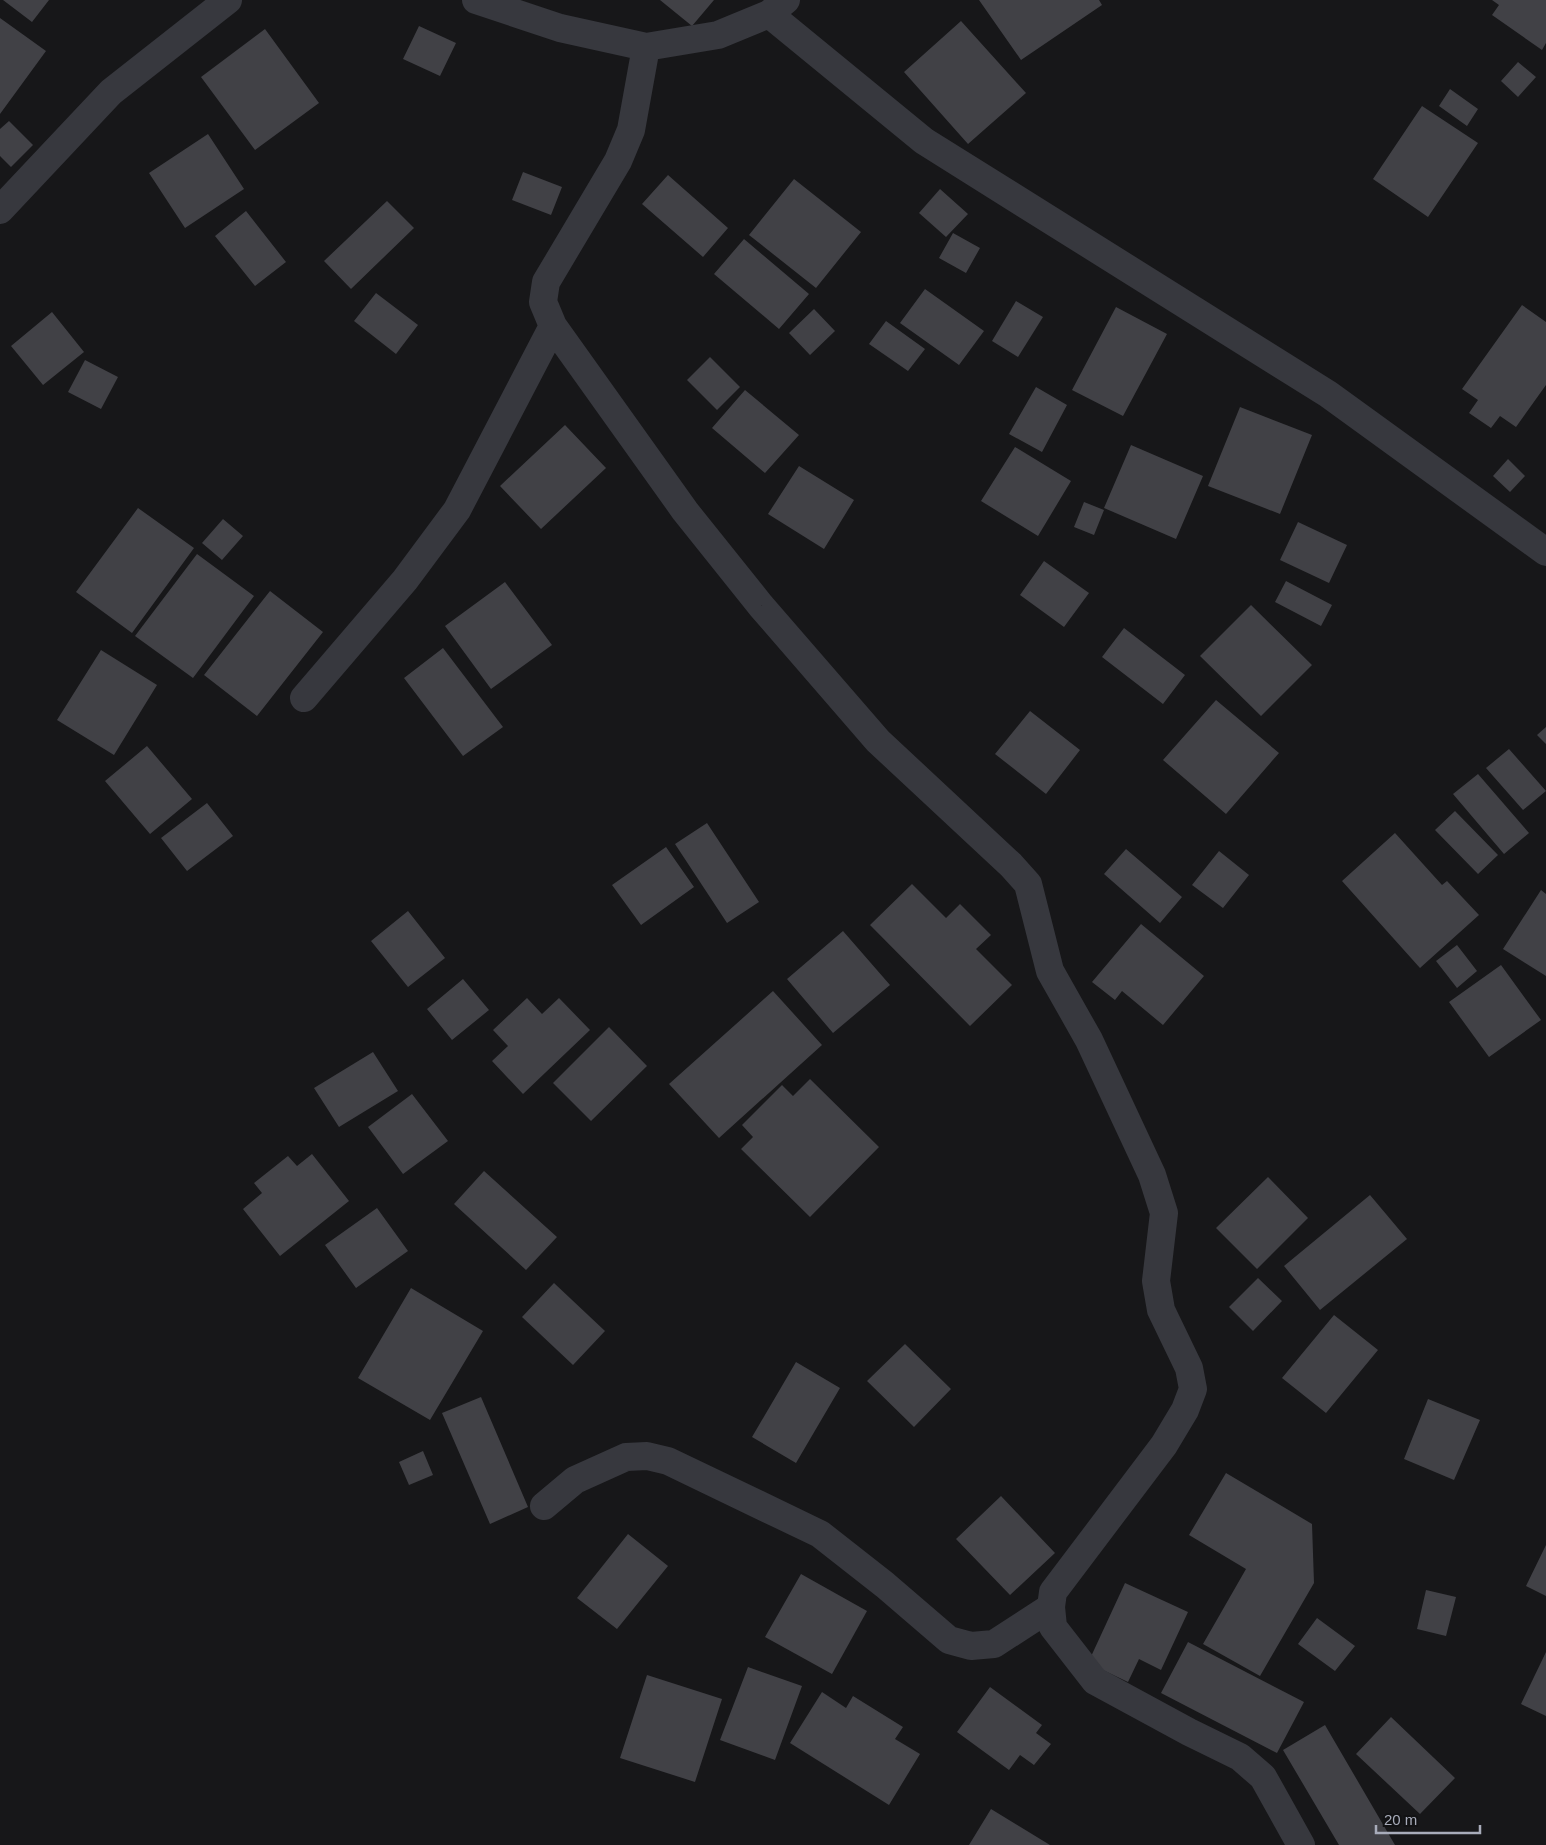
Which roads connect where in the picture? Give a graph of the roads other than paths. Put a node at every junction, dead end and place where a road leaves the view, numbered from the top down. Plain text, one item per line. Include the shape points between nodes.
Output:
1 (228, 0) edge
2 (476, 0) edge
3 (778, 7) edge
4 (646, 47) junction
5 (0, 210) edge
6 (553, 326) junction
7 (1546, 552) edge
8 (304, 698) dead end
9 (544, 1506) dead end
10 (1050, 1607) junction
11 (1301, 1845) edge

1 - 5 street via 111,92
2 - 4 street via 560,28
3 - 4 street via 718,35
3 - 7 street via 924,141 1328,394
4 - 6 street via 631,130 618,161 546,282 544,302
6 - 8 street via 457,510 405,580
6 - 10 street via 685,511 761,606 878,741 1028,884 1050,971 1090,1040 1152,1175 1164,1213 1156,1281 1161,1310 1189,1368 1193,1389 1185,1410 1164,1445 1053,1592
9 - 10 street via 576,1480 626,1457 648,1456 668,1461 820,1534 949,1640 971,1646 994,1644
10 - 11 street via 1053,1627 1095,1680 1240,1757 1263,1777

